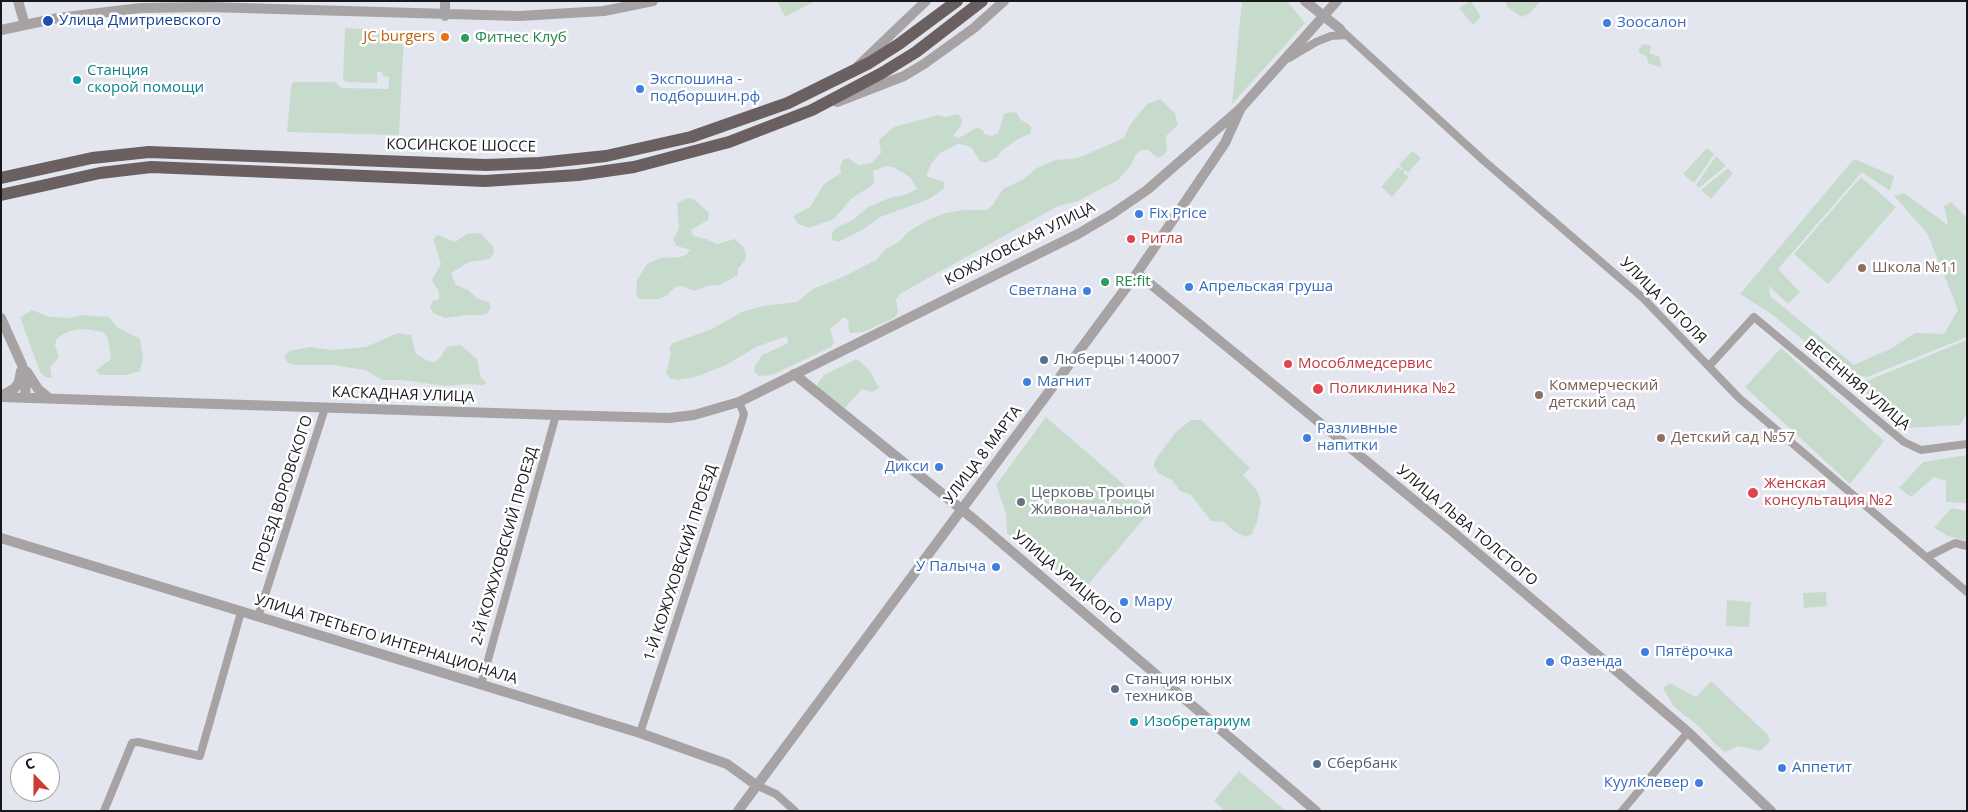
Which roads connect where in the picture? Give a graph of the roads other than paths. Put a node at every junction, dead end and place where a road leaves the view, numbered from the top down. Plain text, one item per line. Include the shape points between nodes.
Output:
1 (18, 1) edge
2 (445, 1) edge
3 (653, 1) edge
4 (926, 1) edge
5 (957, 1) edge
6 (982, 1) edge
7 (1004, 1) edge
8 (1305, 1) edge
9 (1337, 1) edge
10 (445, 16) junction
11 (1324, 16) junction
12 (25, 25) junction
13 (1, 30) edge
14 (1343, 32) junction
15 (1281, 63) junction
16 (846, 75) junction
17 (1240, 109) junction
18 (812, 110) junction
19 (1194, 148) junction
20 (1212, 162) junction
21 (1, 178) edge
22 (1, 196) edge
23 (1137, 273) junction
24 (1, 318) edge
25 (22, 365) junction
26 (1709, 366) junction
27 (794, 374) junction
28 (1, 396) edge
29 (25, 398) junction
30 (49, 398) junction
31 (739, 402) junction
32 (324, 408) junction
33 (556, 415) junction
34 (1967, 444) edge
35 (961, 510) junction
36 (1, 538) edge
37 (1967, 546) edge
38 (1927, 557) junction
39 (1967, 592) edge
40 (241, 612) junction
41 (258, 617) junction
42 (481, 685) junction
43 (1688, 732) junction
44 (640, 733) junction
45 (756, 785) junction
46 (104, 811) edge
47 (738, 811) edge
48 (795, 811) edge
49 (1316, 811) edge
50 (1622, 811) edge
51 (1771, 811) edge

1 - 12 street
2 - 10 street
3 - 10 street via 579,14
4 - 16 street
5 - 16 highway, КОСИНСКОЕ ШОССЕ via 899,44
6 - 18 highway, КОСИНСКОЕ ШОССЕ via 909,56
7 - 18 street via 945,50 904,76
8 - 11 street
9 - 11 street
10 - 12 street via 162,7 101,12
11 - 14 street
11 - 15 street
12 - 13 street
14 - 15 street via 1316,42
14 - 26 street, УЛИЦА ГОГОЛЯ via 1643,298
15 - 17 street
16 - 21 highway, КОСИНСКОЕ ШОССЕ via 788,103 719,128 646,148 571,161 486,165 149,152 92,158
17 - 19 street, КОЖУХОВСКАЯ УЛИЦА
17 - 20 street, УЛИЦА 8 МАРТА via 1231,132
18 - 22 highway, КОСИНСКОЕ ШОССЕ via 703,150 634,167 578,176 477,181 151,167 100,173
19 - 20 street via 1202,145 1209,148
19 - 27 street, КОЖУХОВСКАЯ УЛИЦА via 1147,190 1078,234
20 - 23 street, УЛИЦА 8 МАРТА
23 - 35 street, УЛИЦА 8 МАРТА
23 - 43 street, УЛИЦА ЛЬВА ТОЛСТОГО via 1453,532
24 - 25 street
25 - 28 street via 15,388
25 - 29 street via 26,378
25 - 30 street via 33,383
26 - 34 street, ВЕСЕННЯЯ УЛИЦА via 1754,317 1904,442 1921,450
26 - 38 street, УЛИЦА ГОГОЛЯ via 1783,437
27 - 31 street, КАСКАДНАЯ УЛИЦА
27 - 35 street, УЛИЦА УРИЦКОГО
28 - 29 street, КАСКАДНАЯ УЛИЦА
29 - 30 street, КАСКАДНАЯ УЛИЦА
30 - 32 street, КАСКАДНАЯ УЛИЦА
31 - 33 street, КАСКАДНАЯ УЛИЦА via 694,415 668,418
31 - 44 street, 1-Й КОЖУХОВСКИЙ ПРОЕЗД via 744,414 742,421
32 - 33 street, КАСКАДНАЯ УЛИЦА
32 - 41 street, ПРОЕЗД ВОРОВСКОГО
33 - 42 street, 2-Й КОЖУХОВСКИЙ ПРОЕЗД
35 - 45 street, УЛИЦА 8 МАРТА
35 - 49 street, УЛИЦА УРИЦКОГО
36 - 40 street, УЛИЦА ТРЕТЬЕГО ИНТЕРНАЦИОНАЛА
37 - 38 street via 1955,543
38 - 39 street, УЛИЦА ГОГОЛЯ
40 - 41 street, УЛИЦА ТРЕТЬЕГО ИНТЕРНАЦИОНАЛА
40 - 46 street via 200,756 134,742
41 - 42 street, УЛИЦА ТРЕТЬЕГО ИНТЕРНАЦИОНАЛА
42 - 44 street, УЛИЦА ТРЕТЬЕГО ИНТЕРНАЦИОНАЛА
43 - 50 street
43 - 51 street, УЛИЦА ЛЬВА ТОЛСТОГО
44 - 45 street, УЛИЦА ТРЕТЬЕГО ИНТЕРНАЦИОНАЛА via 727,764
45 - 47 street, УЛИЦА 8 МАРТА
45 - 48 street via 776,794

